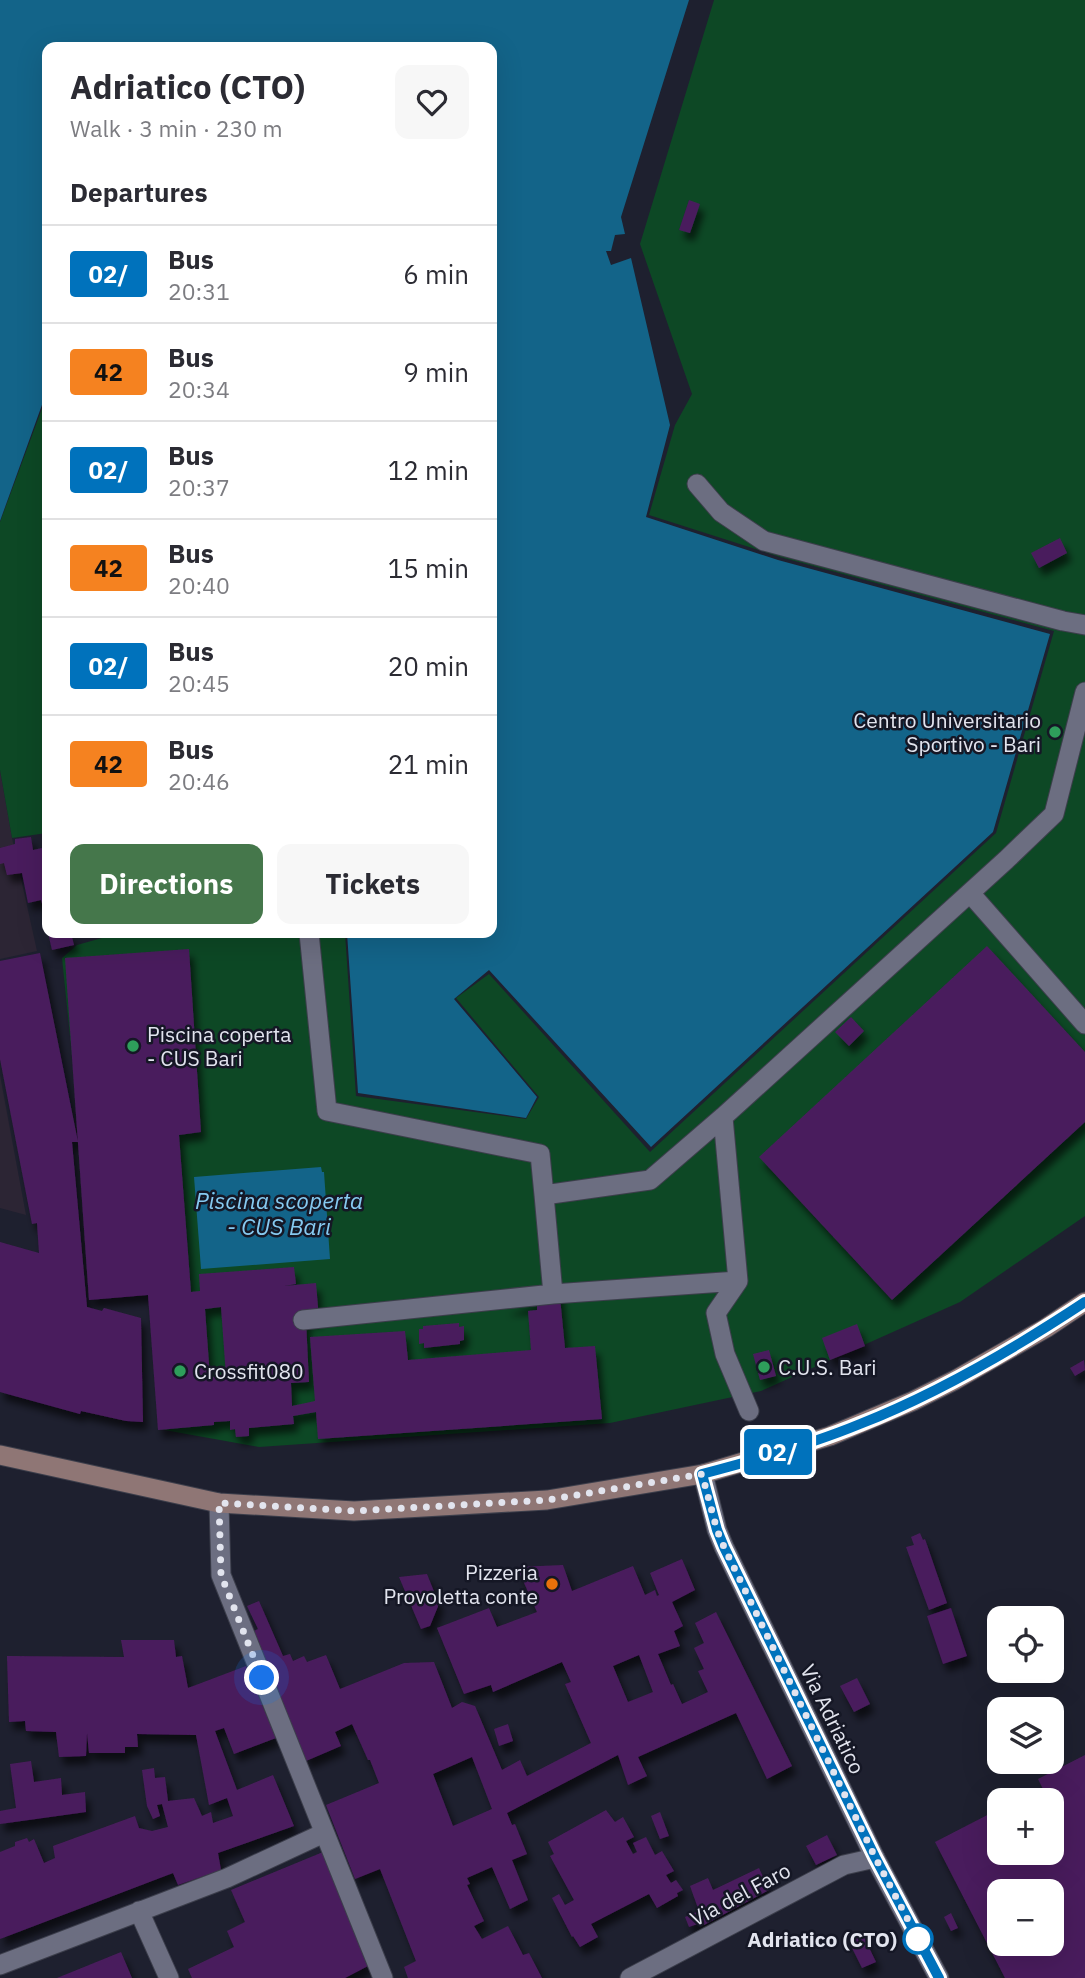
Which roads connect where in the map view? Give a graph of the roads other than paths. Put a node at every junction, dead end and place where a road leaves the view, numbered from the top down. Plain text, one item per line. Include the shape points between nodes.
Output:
1 (697, 484) dead end
2 (1085, 625) edge
3 (1085, 692) edge
4 (970, 893) junction
5 (310, 938) edge
6 (1085, 1024) edge
7 (723, 1117) junction
8 (544, 1195) junction
9 (738, 1282) junction
10 (553, 1294) junction
11 (1085, 1302) edge
12 (303, 1320) dead end
13 (748, 1412) dead end
14 (0, 1455) edge
15 (702, 1474) junction
16 (219, 1503) junction
17 (324, 1833) junction
18 (875, 1857) junction
19 (139, 1911) junction
20 (0, 1965) edge
21 (169, 1978) edge
22 (383, 1978) edge
23 (630, 1978) edge
24 (939, 1978) edge

1 - 2 street via 721,512 764,541
3 - 4 street via 1054,814
4 - 6 street
4 - 7 street
5 - 8 street via 327,1111 540,1154
7 - 8 street via 650,1181
7 - 9 street
8 - 10 street
9 - 10 street
9 - 13 street via 716,1313 725,1354
10 - 12 street
11 - 15 main road via 914,1401 830,1436
14 - 16 main road
15 - 16 main road via 547,1500 354,1511
15 - 18 street, Via Adriatico via 724,1547
16 - 17 street via 221,1575
17 - 19 street via 227,1878
17 - 22 street
18 - 23 street, Via del Faro via 844,1865
18 - 24 street, Via Adriatico
19 - 20 street
19 - 21 street

